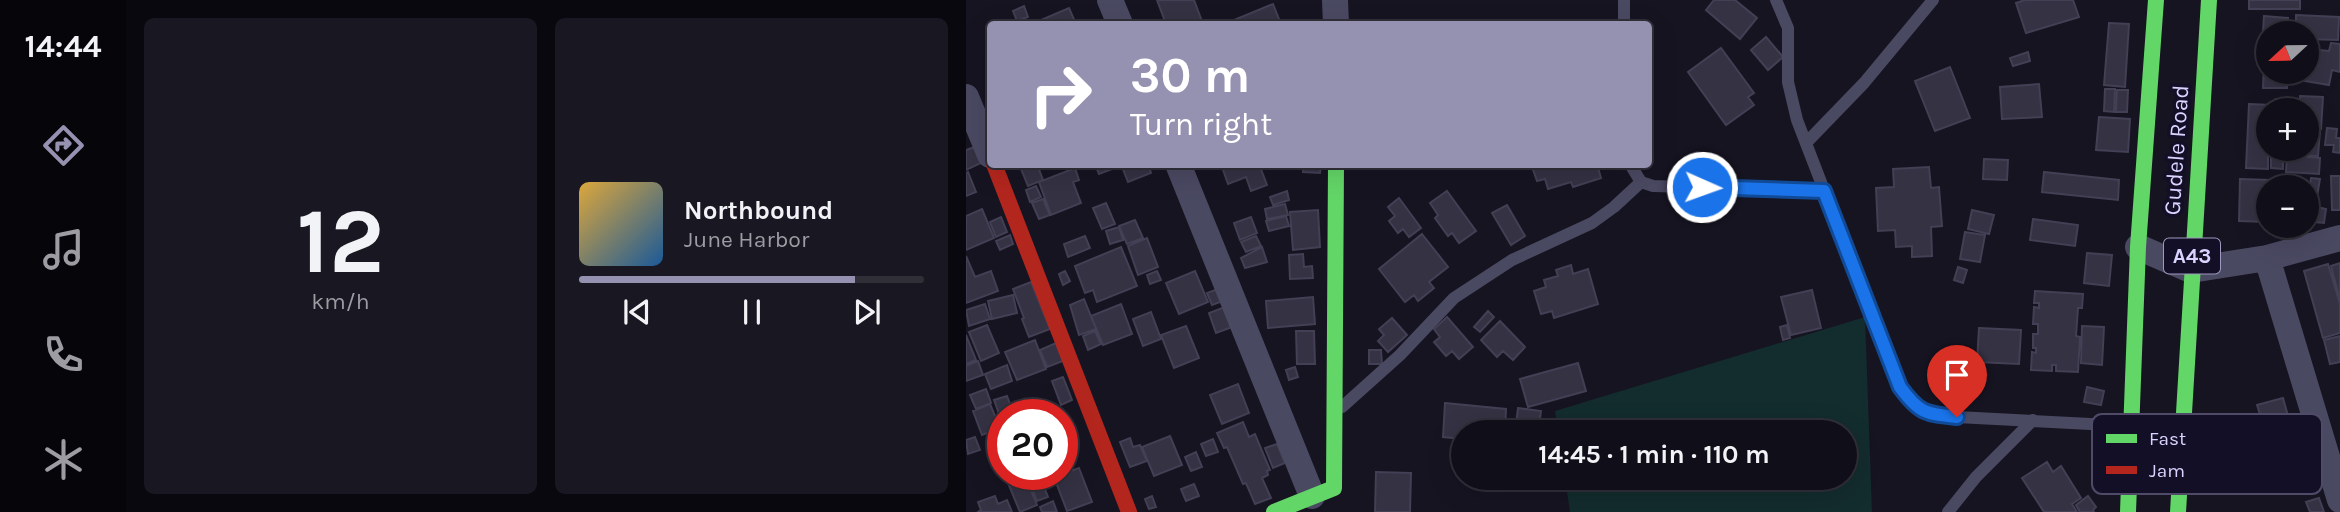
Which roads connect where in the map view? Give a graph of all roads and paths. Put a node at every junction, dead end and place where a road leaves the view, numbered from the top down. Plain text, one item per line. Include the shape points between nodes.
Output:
1 (1110, 0) edge
2 (1335, 0) edge
3 (1624, 0) edge
4 (1933, 0) edge
5 (2156, 0) edge
6 (2209, 0) edge
7 (1782, 3) edge
8 (1119, 21) edge
9 (1336, 21) edge
10 (1624, 21) edge
11 (966, 97) edge
12 (979, 127) edge
13 (1806, 143) junction
14 (987, 147) edge
15 (996, 168) edge
16 (1180, 168) edge
17 (1336, 168) edge
18 (1632, 168) edge
19 (1641, 182) junction
20 (1824, 191) junction
21 (2340, 238) edge
22 (2138, 247) junction
23 (2267, 258) junction
24 (2191, 270) junction
25 (1334, 414) junction
26 (2131, 414) edge
27 (2183, 414) edge
28 (2314, 414) edge
29 (2033, 420) junction
30 (2092, 424) edge
31 (2322, 440) edge
32 (2129, 494) edge
33 (2179, 494) edge
34 (1326, 499) edge
35 (2340, 500) edge
36 (1129, 512) edge
37 (1274, 512) edge
38 (1948, 512) edge
39 (2128, 512) edge
40 (2178, 512) edge

1 - 8 street
2 - 9 street
3 - 10 lane
4 - 13 lane via 1864,83
5 - 22 main road, Gudele Road / A43
6 - 24 main road, Gudele Road / A43
7 - 13 lane via 1788,28 1790,99
11 - 12 street
12 - 14 street
13 - 20 lane
15 - 36 main road
16 - 34 street
17 - 25 main road
18 - 19 lane
19 - 20 lane
19 - 25 lane via 1592,223 1512,260 1454,298
20 - 29 lane via 1900,387 1913,405 1931,414
21 - 23 street
22 - 24 street, A43
22 - 26 main road, Gudele Road / A43
23 - 24 street
23 - 28 street
24 - 27 main road, Gudele Road / A43
25 - 34 main road
29 - 30 lane
29 - 38 lane
31 - 35 street
32 - 39 main road, Gudele Road / A43
33 - 40 main road, Gudele Road / A43
34 - 37 main road

